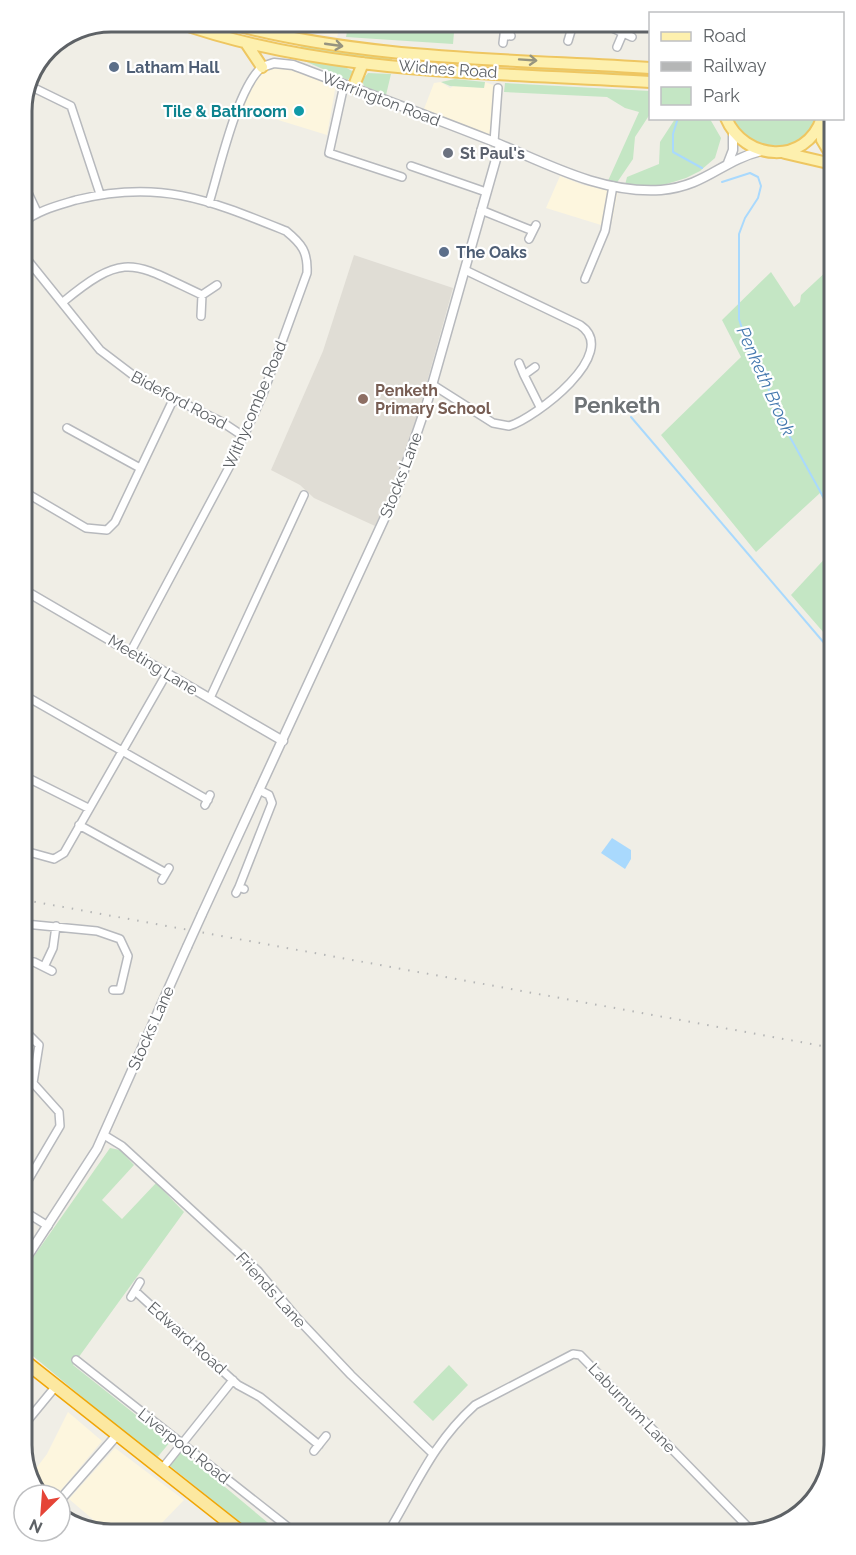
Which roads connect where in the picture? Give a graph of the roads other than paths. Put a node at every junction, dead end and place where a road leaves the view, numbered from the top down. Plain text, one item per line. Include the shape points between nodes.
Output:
1 (210, 32) edge
2 (261, 32) edge
3 (506, 32) edge
4 (571, 32) edge
5 (623, 33) joint
6 (632, 37) dead end
7 (506, 38) dead end
8 (568, 41) dead end
9 (246, 43) junction
10 (617, 47) dead end
11 (363, 63) junction
12 (262, 67) junction
13 (649, 68) edge
14 (649, 82) edge
15 (349, 86) junction
16 (35, 88) edge
17 (498, 88) dead end
18 (727, 120) edge
19 (822, 121) edge
20 (733, 132) junction
21 (497, 143) junction
22 (824, 143) edge
23 (761, 151) junction
24 (781, 152) junction
25 (824, 162) edge
26 (728, 163) junction
27 (411, 166) dead end
28 (402, 177) dead end
29 (613, 186) junction
30 (486, 192) junction
31 (100, 194) junction
32 (32, 201) edge
33 (209, 203) junction
34 (481, 210) junction
35 (37, 212) junction
36 (32, 216) edge
37 (529, 239) dead end
38 (32, 265) edge
39 (465, 270) junction
40 (585, 279) dead end
41 (217, 285) dead end
42 (202, 295) junction
43 (63, 302) junction
44 (201, 316) dead end
45 (519, 363) dead end
46 (536, 367) dead end
47 (524, 375) junction
48 (433, 384) junction
49 (173, 400) junction
50 (540, 407) junction
51 (67, 428) dead end
52 (243, 436) junction
53 (140, 468) junction
54 (304, 495) dead end
55 (32, 496) edge
56 (32, 595) edge
57 (131, 651) junction
58 (167, 673) junction
59 (210, 698) junction
60 (32, 700) edge
61 (283, 741) junction
62 (122, 751) junction
63 (32, 781) edge
64 (259, 790) junction
65 (208, 800) dead end
66 (88, 808) junction
67 (79, 825) junction
68 (32, 853) edge
69 (166, 874) dead end
70 (240, 890) dead end
71 (32, 924) edge
72 (56, 926) junction
73 (34, 962) dead end
74 (44, 967) junction
75 (52, 971) dead end
76 (113, 990) dead end
77 (32, 1038) edge
78 (104, 1135) junction
79 (32, 1174) edge
80 (32, 1216) edge
81 (48, 1226) junction
82 (32, 1250) edge
83 (140, 1282) dead end
84 (76, 1360) dead end
85 (32, 1367) edge
86 (233, 1380) junction
87 (56, 1386) junction
88 (32, 1415) edge
89 (117, 1435) junction
90 (326, 1436) dead end
91 (181, 1445) junction
92 (432, 1452) junction
93 (161, 1470) junction
94 (72, 1486) edge
95 (230, 1523) edge
96 (283, 1523) edge
97 (393, 1523) edge
98 (745, 1524) edge

1 - 9 main road
2 -> 13 main road, Widnes Road via 355,48
3 - 7 street
4 - 8 street
5 - 6 street
5 - 10 street
9 - 11 main road, Widnes Road
9 - 12 main road
11 - 14 main road, Widnes Road
11 - 15 main road
12 - 15 street, Warrington Road via 274,63 293,65
12 - 33 street via 248,86
15 - 21 street, Warrington Road
15 - 28 street via 329,153
16 - 31 street via 71,106
17 - 21 street
18 - 20 main road
19 - 22 main road
19 - 24 main road via 807,141
20 - 23 main road via 745,144
20 - 26 street
21 - 29 street, Warrington Road via 581,178
21 - 30 street, Stocks Lane
23 - 24 main road
23 - 26 street, Warrington Road
24 - 25 main road
26 - 29 street, Warrington Road via 698,183 677,188
27 - 30 street
29 - 40 street via 605,231
30 - 34 street, Stocks Lane
31 - 33 street, Withycombe Road via 151,190
31 - 35 street, Withycombe Road
32 - 35 street
33 - 52 street, Withycombe Road via 286,231 308,257 308,273
34 - 37 street via 535,228
34 - 39 street, Stocks Lane
35 - 36 street
38 - 43 street, Bideford Road
39 - 48 street, Stocks Lane
39 - 50 street via 580,325 589,333 591,348 575,381
41 - 42 street
42 - 43 street via 135,265 103,273
42 - 44 street
43 - 49 street, Bideford Road via 100,350
45 - 47 street
46 - 47 street
47 - 50 street
48 - 50 street via 504,427
48 - 61 street, Stocks Lane via 397,491
49 - 52 street, Bideford Road
49 - 53 street
51 - 53 street
52 - 57 street, Withycombe Road
53 - 55 street via 115,522 107,530 87,528
54 - 59 street
56 - 57 street, Meeting Lane
57 - 58 street, Meeting Lane
58 - 59 street, Meeting Lane
58 - 62 street
59 - 61 street, Meeting Lane
60 - 62 street
61 - 64 street, Stocks Lane
62 - 65 street
62 - 66 street
63 - 66 street
64 - 70 street via 269,795 272,804
64 - 78 street, Stocks Lane, bridge
66 - 67 street
67 - 68 street via 64,853 54,859
67 - 69 street
71 - 72 street
72 - 74 street via 53,948
72 - 76 street via 97,931 120,939 128,956 120,990
73 - 74 street
74 - 75 street
77 - 79 street via 39,1045 33,1083 59,1112 60,1126
78 - 81 street, Stocks Lane
78 - 92 street, Friends Lane via 122,1146 258,1271 343,1367
80 - 81 street
81 - 82 street, Stocks Lane
83 - 86 street, Edward Road via 133,1294
84 - 91 street, Liverpool Road
85 - 87 highway, Liverpool Road
86 - 90 street via 260,1397 316,1448
86 - 91 street, Edward Road
87 - 88 street
87 - 89 highway, Liverpool Road
89 - 93 highway, Liverpool Road
89 - 94 street
91 - 93 street, Edward Road
91 - 96 street, Liverpool Road
92 - 97 street, Laburnum Lane
92 - 98 street, Laburnum Lane via 475,1405 573,1354 580,1355
93 - 95 highway, Liverpool Road

